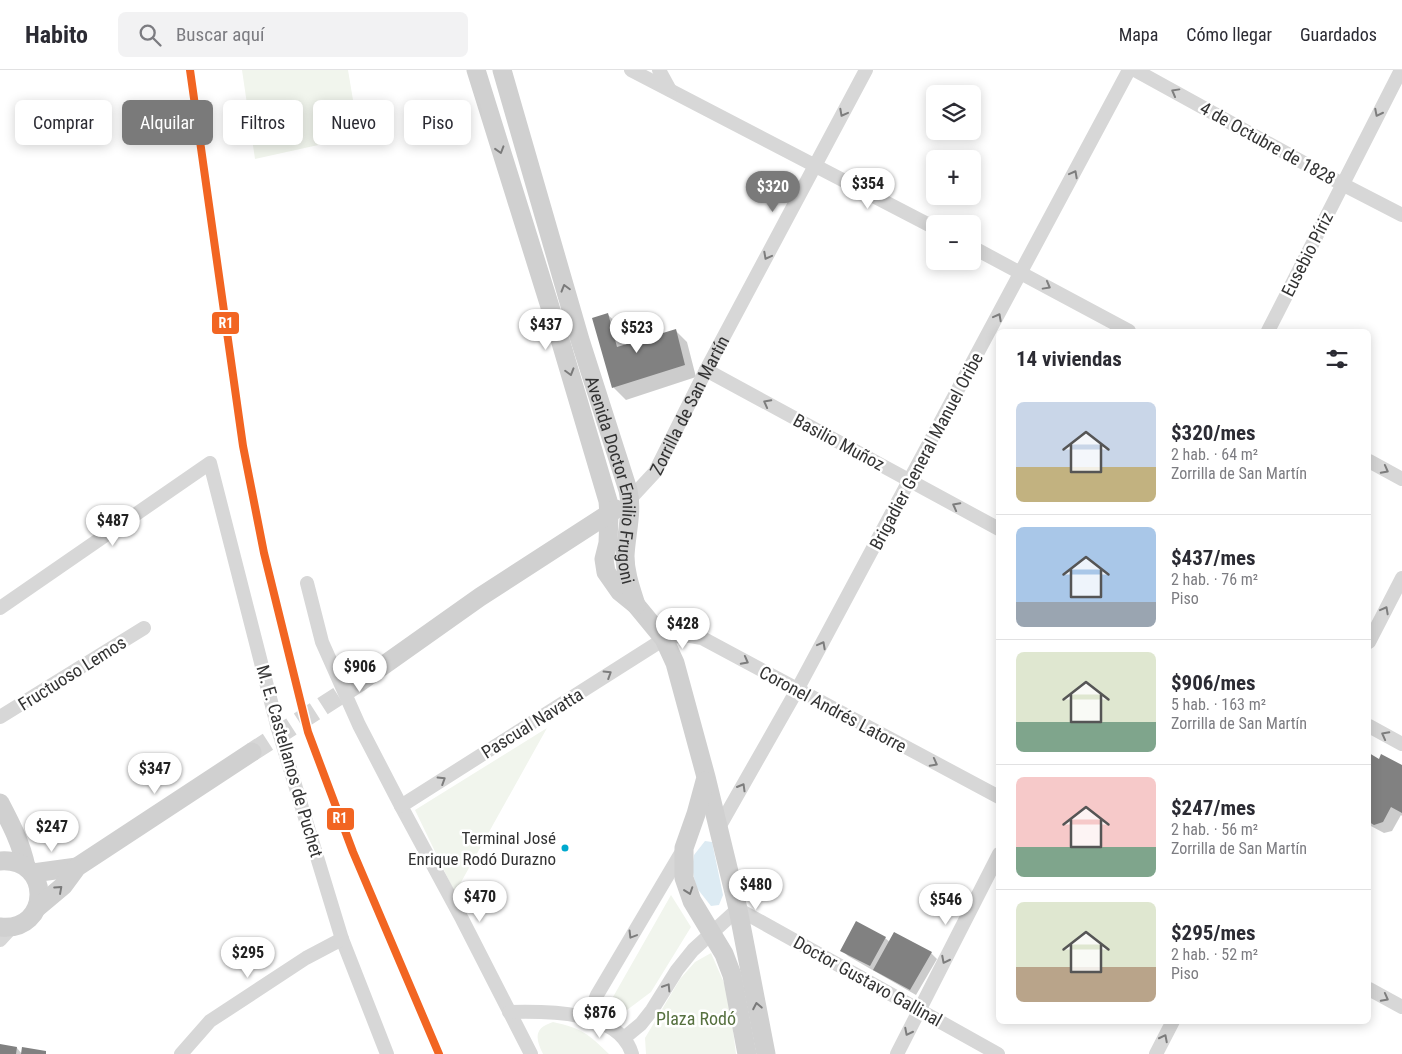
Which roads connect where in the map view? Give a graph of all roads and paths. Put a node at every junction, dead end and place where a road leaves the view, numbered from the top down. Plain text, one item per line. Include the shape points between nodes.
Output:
1 (476, 70) edge
2 (502, 70) edge
3 (631, 70) edge
4 (659, 70) edge
5 (866, 70) edge
6 (1129, 70) edge
7 (1135, 70) edge
8 (1401, 70) edge
9 (670, 90) junction
10 (815, 166) junction
11 (1342, 184) junction
12 (1402, 215) edge
13 (926, 223) edge
14 (981, 252) edge
15 (1022, 273) junction
16 (575, 321) junction
17 (556, 326) junction
18 (1125, 329) edge
19 (1269, 329) edge
20 (706, 370) junction
21 (1371, 462) edge
22 (1402, 479) edge
23 (910, 481) junction
24 (630, 500) junction
25 (609, 514) junction
26 (996, 527) edge
27 (564, 543) junction
28 (605, 554) junction
29 (1402, 578) edge
30 (307, 583) dead end
31 (636, 605) junction
32 (0, 608) edge
33 (144, 628) dead end
34 (1371, 638) edge
35 (664, 639) junction
36 (360, 682) tunnel mouth
37 (797, 690) junction
38 (0, 717) edge
39 (1371, 727) edge
40 (1402, 744) edge
41 (252, 752) tunnel mouth
42 (706, 777) junction
43 (996, 795) edge
44 (0, 803) edge
45 (400, 806) junction
46 (718, 829) junction
47 (691, 830) junction
48 (684, 848) junction
49 (996, 860) edge
50 (0, 861) edge
51 (77, 867) junction
52 (29, 870) junction
53 (38, 907) junction
54 (738, 909) junction
55 (4, 932) edge
56 (712, 932) junction
57 (342, 938) junction
58 (1371, 990) edge
59 (1402, 1007) edge
60 (919, 1010) junction
61 (509, 1012) junction
62 (588, 1018) junction
63 (1171, 1024) edge
64 (624, 1038) junction
65 (181, 1054) edge
66 (387, 1054) edge
67 (531, 1054) edge
68 (632, 1054) edge
69 (747, 1054) edge
70 (766, 1054) edge
71 (897, 1054) edge
72 (998, 1054) edge
73 (1156, 1054) edge

1 -> 17 street, Avenida Doctor Emilio Frugoni
16 -> 2 street, Avenida Doctor Emilio Frugoni
3 - 9 street
4 - 9 street
5 -> 10 street, Zorrilla de San Martín
15 -> 6 street, Brigadier General Manuel Oribe
11 -> 7 street, 4 de Octubre de 1828
8 -> 11 street, Eusebio Píriz
9 - 10 street
10 - 13 street
10 -> 20 street, Zorrilla de San Martín
11 - 12 street, 4 de Octubre de 1828
11 - 19 street, Eusebio Píriz
14 - 15 street
15 -> 18 street
23 -> 15 street, Brigadier General Manuel Oribe
16 - 17 street
16 - 24 street, Avenida Doctor Emilio Frugoni
17 -> 25 street, Avenida Doctor Emilio Frugoni via 608,501
23 -> 20 street, Basilio Muñoz
20 - 24 street, Zorrilla de San Martín via 656,472
21 -> 22 street
26 -> 23 street, Basilio Muñoz
37 -> 23 street, Brigadier General Manuel Oribe
24 - 25 street, Zorrilla de San Martín
24 - 31 street, Avenida Doctor Emilio Frugoni via 625,557
25 - 27 street, Zorrilla de San Martín
25 - 28 street, Avenida Doctor Emilio Frugoni
27 - 28 street via 586,540
27 - 36 street, Zorrilla de San Martín via 480,597
28 - 31 street, Avenida Doctor Emilio Frugoni via 606,572 620,592
34 -> 29 street
30 - 45 street via 325,650
31 - 35 street
32 - 57 street, M. E. Castellanos de Puchet via 210,463 278,729
33 - 38 street, Fructuoso Lemos
35 -> 37 street, Coronel Andrés Latorre via 684,635 702,638
35 - 42 street via 675,663
45 -> 35 street, Pascual Navatta
37 -> 43 street, Coronel Andrés Latorre
46 -> 37 street, Brigadier General Manuel Oribe
40 -> 39 street
41 - 51 street
42 - 46 street
42 - 47 street
44 - 52 street via 16,832
45 - 61 street
46 - 47 street
46 - 54 street
47 - 48 street
48 -> 56 street via 684,878 692,900
48 -> 62 street via 597,995
49 -> 60 street
50 - 52 street via 10,860
51 - 52 street
53 -> 51 street via 63,886
52 - 53 street via 40,889
53 - 55 street via 27,921
54 - 56 street
54 - 60 street, Doctor Gustavo Gallinal
70 -> 54 street
64 -> 56 street via 641,1024 677,970
56 - 69 street via 732,974
57 - 65 street via 210,1021
57 - 66 street, M. E. Castellanos de Puchet
58 -> 59 street
60 -> 71 street
60 - 72 street, Doctor Gustavo Gallinal
61 - 62 street
61 - 67 street
62 - 64 street
73 -> 63 street
64 - 68 street

